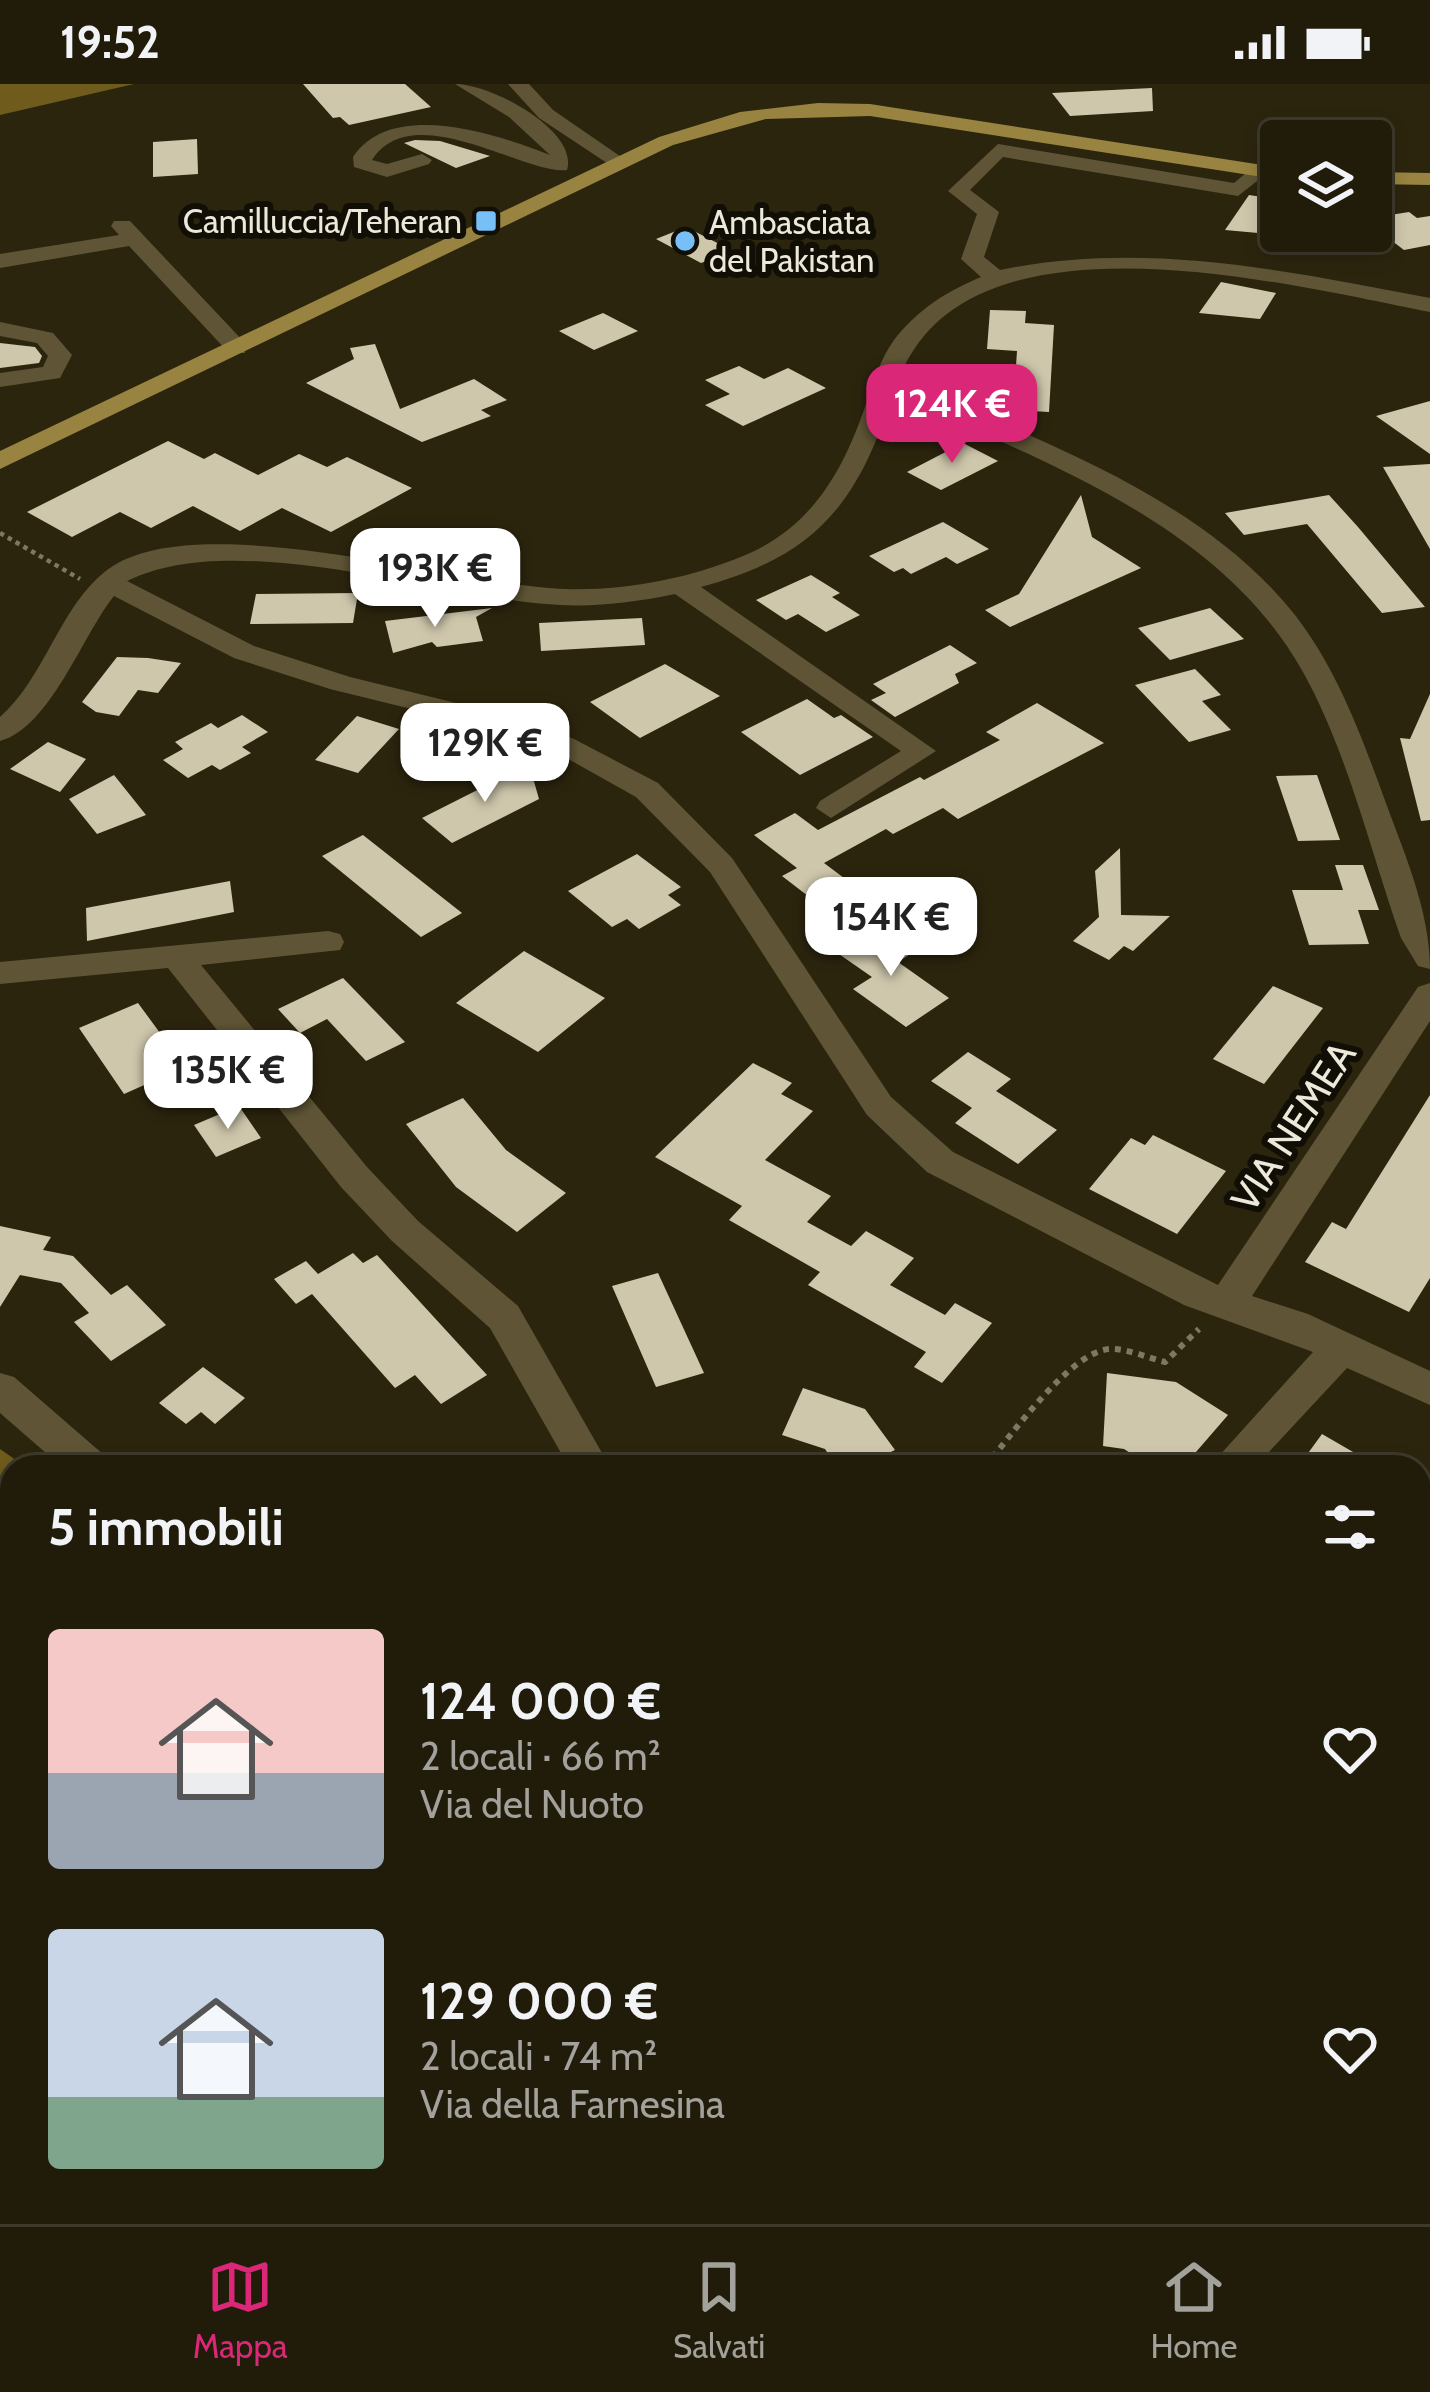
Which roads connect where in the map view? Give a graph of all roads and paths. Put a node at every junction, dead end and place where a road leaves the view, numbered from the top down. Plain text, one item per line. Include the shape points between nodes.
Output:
1 (465, 84) edge
2 (518, 84) edge
3 (422, 160) dead end
4 (620, 163) junction
5 (560, 166) junction
6 (1260, 171) edge
7 (1392, 178) edge
8 (588, 179) junction
9 (1260, 179) edge
10 (1430, 179) edge
11 (0, 261) edge
12 (999, 280) junction
13 (1430, 305) edge
14 (0, 329) edge
15 (237, 348) junction
16 (0, 380) edge
17 (886, 382) junction
18 (0, 461) edge
19 (0, 533) edge
20 (112, 585) junction
21 (680, 585) junction
22 (0, 732) edge
23 (831, 808) dead end
24 (328, 942) dead end
25 (176, 955) junction
26 (1430, 958) edge
27 (0, 973) edge
28 (1430, 995) edge
29 (1226, 1304) junction
30 (1343, 1346) junction
31 (0, 1389) edge
32 (1430, 1389) edge
33 (76, 1455) edge
34 (583, 1455) edge
35 (996, 1455) edge
36 (1239, 1455) edge

1 - 5 street via 560,148
2 - 4 street via 546,114
3 - 5 street via 387,171 362,163 378,142 440,130 476,133
4 - 6 main road via 704,127 839,108
4 - 8 main road
5 - 8 street
7 - 10 main road
8 - 15 main road
9 - 12 street via 1238,190 998,150 958,191 988,212 973,261
11 - 15 street via 128,232
12 - 13 street via 1084,264 1182,262
12 - 17 street via 920,323
14 - 16 street via 45,338 60,355 52,374
15 - 18 main road
17 - 21 street via 846,485 820,521 756,561
17 - 26 street via 1147,507 1272,606 1317,670
19 - 20 path via 82,580
20 - 21 street via 141,566 217,552 544,596 621,596
20 - 22 street via 91,602 63,663
20 - 29 street via 244,652 528,730 647,790 721,865 867,1090 907,1134 992,1193
21 - 23 street via 921,751
24 - 25 street
25 - 27 street
25 - 34 street via 354,1178 503,1317
28 - 29 street, VIA NEMEA
29 - 30 street
29 - 35 path via 1165,1362 1108,1349 1078,1364
30 - 32 street
30 - 36 street
31 - 33 street

